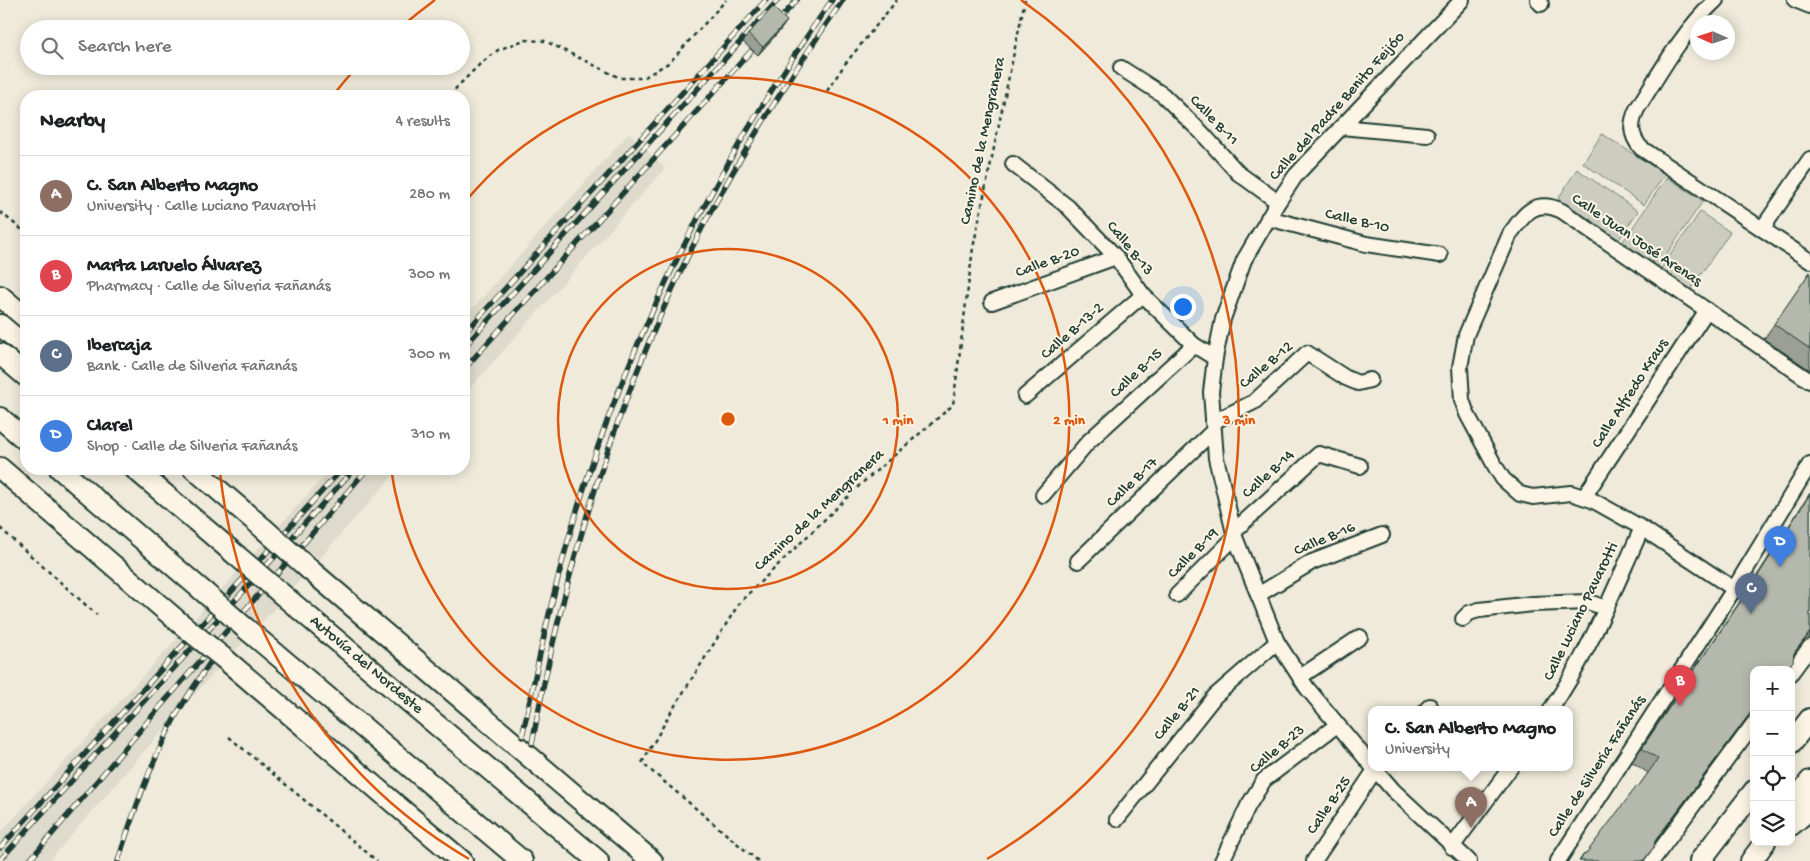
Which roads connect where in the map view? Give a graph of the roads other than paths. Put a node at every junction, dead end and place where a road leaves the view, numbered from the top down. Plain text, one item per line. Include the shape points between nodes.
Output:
1 (1462, 0) edge
2 (1716, 0) edge
3 (1795, 0) edge
4 (1810, 6) edge
5 (1121, 68) dead end
6 (1341, 127) junction
7 (1427, 135) dead end
8 (1810, 158) edge
9 (1013, 164) dead end
10 (1278, 202) junction
11 (1268, 218) junction
12 (1762, 229) junction
13 (1440, 255) dead end
14 (1116, 257) junction
15 (1810, 261) edge
16 (1143, 295) junction
17 (0, 296) edge
18 (992, 302) dead end
19 (1707, 310) junction
20 (20, 313) edge
21 (0, 325) edge
22 (20, 342) edge
23 (1194, 345) junction
24 (0, 354) edge
25 (1215, 358) junction
26 (20, 371) edge
27 (1370, 380) dead end
28 (1810, 381) edge
29 (1025, 396) dead end
30 (0, 418) edge
31 (1213, 426) junction
32 (20, 435) edge
33 (1810, 464) edge
34 (1360, 466) dead end
35 (0, 468) edge
36 (67, 475) edge
37 (142, 475) edge
38 (201, 475) edge
39 (1043, 495) dead end
40 (1584, 497) junction
41 (1642, 528) junction
42 (1235, 534) junction
43 (1382, 535) dead end
44 (1078, 561) dead end
45 (1734, 590) junction
46 (1177, 595) dead end
47 (1258, 595) junction
48 (1606, 608) junction
49 (1462, 619) dead end
50 (1360, 637) dead end
51 (1277, 642) junction
52 (1810, 648) edge
53 (1795, 668) edge
54 (1300, 677) junction
55 (1553, 706) edge
56 (1810, 719) edge
57 (1338, 724) junction
58 (1750, 729) edge
59 (1795, 738) edge
60 (1366, 751) edge
61 (1371, 771) edge
62 (1376, 771) edge
63 (1508, 771) edge
64 (1810, 781) edge
65 (1750, 796) edge
66 (1795, 802) edge
67 (1810, 808) edge
68 (1117, 819) dead end
69 (1795, 821) edge
70 (1452, 847) junction
71 (1464, 860) edge
72 (462, 861) edge
73 (522, 861) edge
74 (598, 861) edge
75 (652, 861) edge
76 (1222, 861) edge
77 (1314, 861) edge
78 (1558, 861) edge
79 (1652, 861) edge
80 (1700, 861) edge

1 - 6 street, Calle del Padre Benito Feijóo
2 - 12 street via 1686,33 1637,109 1632,134 1641,148
3 - 4 street
5 - 10 street, Calle B-11 via 1163,95 1238,173
6 - 7 street
6 - 10 street, Calle del Padre Benito Feijóo via 1296,175
8 - 12 street
9 - 14 street, Calle B-13 via 1068,207
10 - 11 street, Calle del Padre Benito Feijóo
11 - 13 street, Calle B-10 via 1366,244
11 - 25 street, Calle del Padre Benito Feijóo via 1244,260 1223,319
12 - 15 street
14 - 16 street, Calle B-13
14 - 18 street, Calle B-20
16 - 23 street, Calle B-13
16 - 29 street, Calle B-13-2
17 - 20 highway
19 - 28 street, Calle Juan José Arenas
19 - 40 street, Calle Alfredo Kraus
19 - 40 street, Calle Juan José Arenas via 1554,207 1537,206 1519,221 1510,234 1466,335 1460,366 1462,400 1495,466 1511,487 1520,494 1533,497 1560,493
21 - 22 highway
23 - 25 street, Calle B-13
23 - 39 street, Calle B-15 via 1088,442
24 - 26 highway
25 - 31 street, Calle del Padre Benito Feijóo
27 - 31 street, Calle B-12 via 1358,383 1346,378 1307,353 1254,402
30 - 32 highway
31 - 42 street, Calle del Padre Benito Feijóo via 1216,458
31 - 44 street, Calle B-17
33 - 45 street, Calle de Silveria Fañanás
34 - 42 street, Calle B-14 via 1318,454 1258,507
35 - 72 highway, bridge
36 - 73 highway, bridge
37 - 74 highway, Autovía del Nordeste, bridge
38 - 75 highway, bridge
40 - 41 street, Calle Juan José Arenas
41 - 45 street, Calle Juan José Arenas
41 - 48 street, Calle Luciano Pavarotti
42 - 46 street, Calle B-19
42 - 47 street, Calle del Padre Benito Feijóo
43 - 47 street, Calle B-16 via 1312,562
45 - 78 street, Calle de Silveria Fañanás
47 - 51 street, Calle del Padre Benito Feijóo
48 - 49 street via 1588,602 1533,604 1479,610
48 - 55 street, Calle Luciano Pavarotti via 1569,683
50 - 54 street
51 - 54 street, Calle del Padre Benito Feijóo
51 - 68 street, Calle B-21 via 1215,696
52 - 53 street
54 - 57 street, Calle del Padre Benito Feijóo
56 - 59 highway
57 - 60 street, Calle del Padre Benito Feijóo
57 - 76 street, Calle B-23 via 1264,780
58 - 79 street
61 - 77 street, Calle B-25
62 - 70 street, Calle del Padre Benito Feijóo
63 - 70 street
64 - 66 highway
65 - 80 highway
67 - 69 highway
70 - 71 street, Calle del Padre Benito Feijóo

